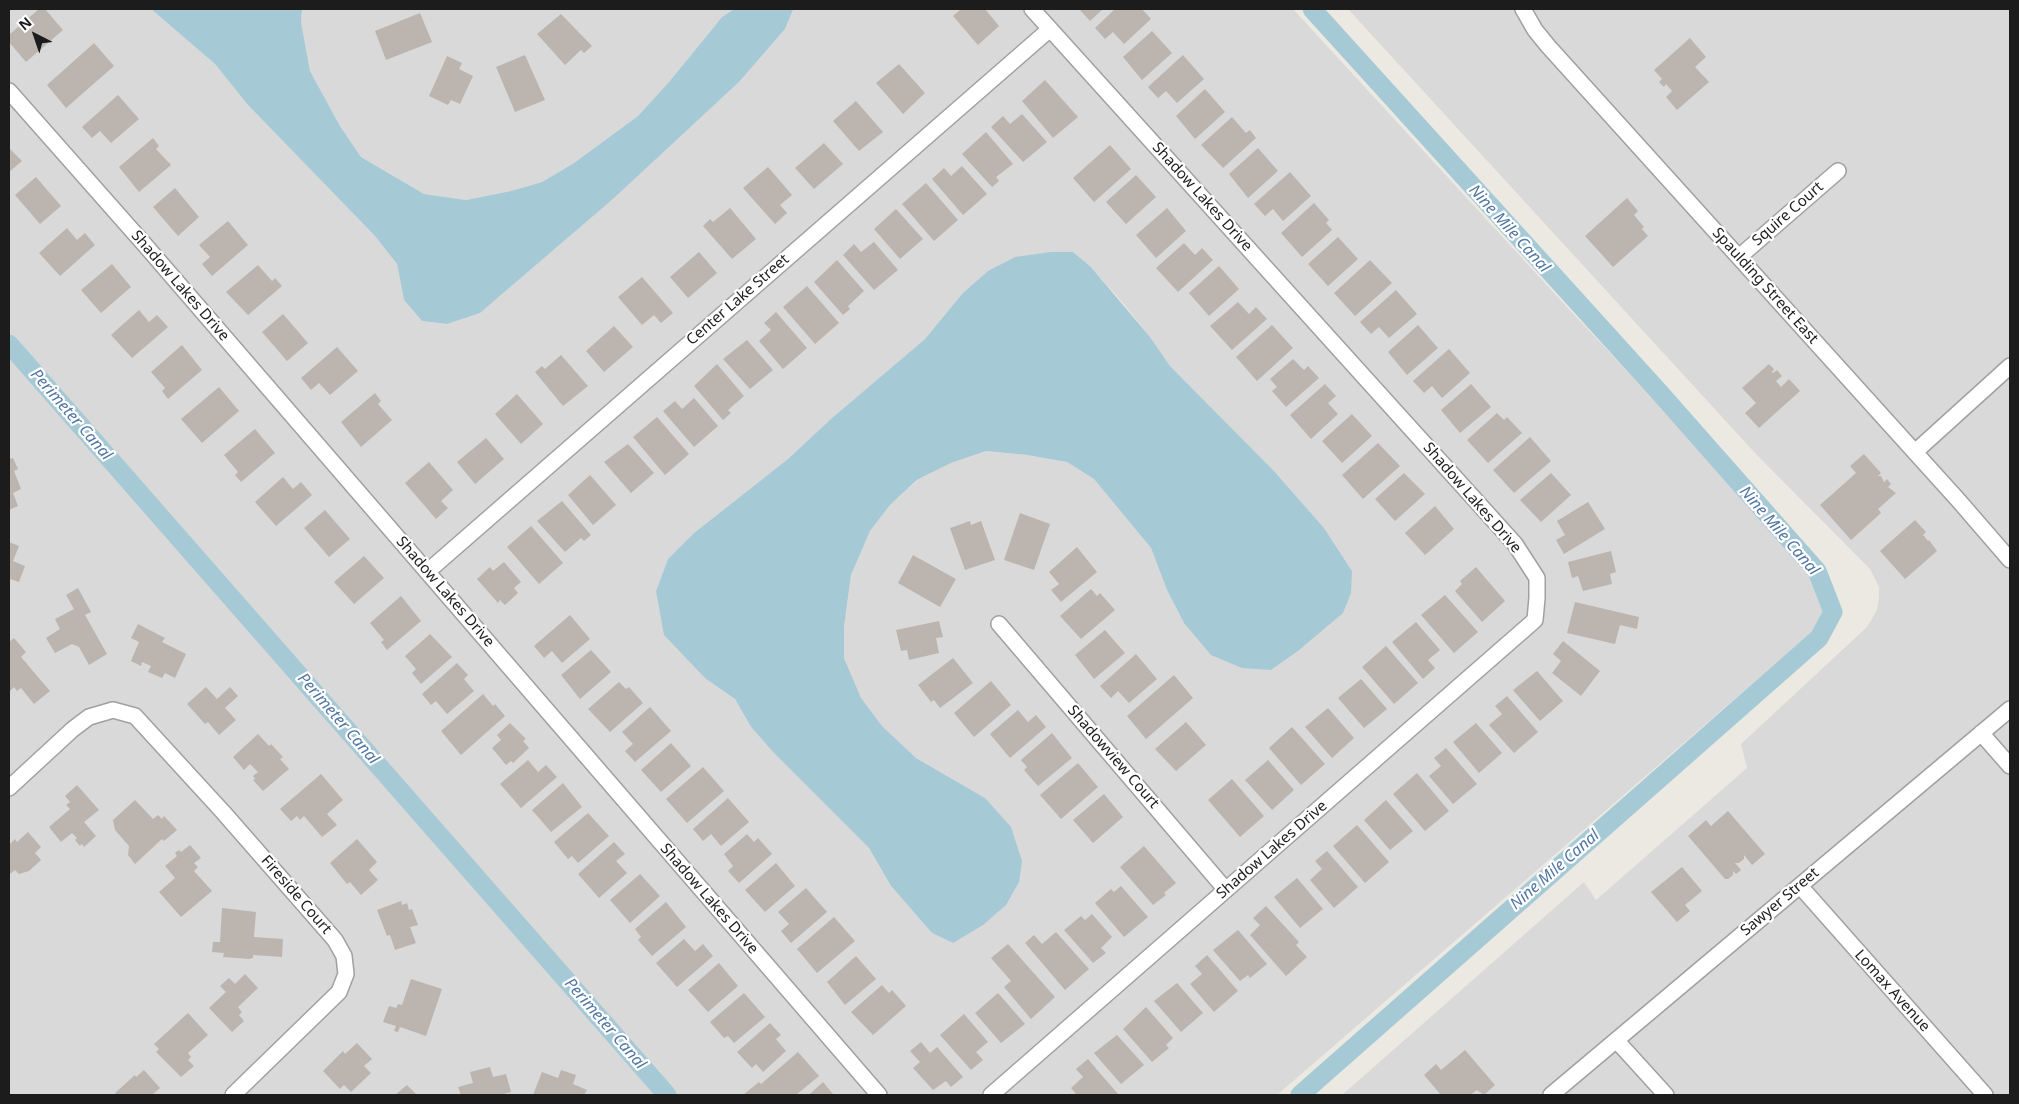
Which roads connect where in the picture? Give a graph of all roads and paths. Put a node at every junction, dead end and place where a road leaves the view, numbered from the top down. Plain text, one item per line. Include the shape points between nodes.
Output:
1 (1032, 9) edge
2 (1523, 9) edge
3 (1050, 29) junction
4 (9, 91) edge
5 (1838, 171) dead end
6 (1739, 257) junction
7 (2010, 366) edge
8 (1915, 452) junction
9 (2010, 560) edge
10 (427, 572) junction
11 (999, 624) dead end
12 (2010, 709) edge
13 (1981, 733) junction
14 (2010, 766) edge
15 (9, 788) edge
16 (1800, 886) junction
17 (1226, 890) junction
18 (1616, 1040) junction
19 (234, 1095) edge
20 (879, 1095) edge
21 (990, 1095) edge
22 (1550, 1095) edge
23 (1666, 1095) edge
24 (1985, 1095) edge

1 - 3 street, Shadow Lakes Drive
2 - 6 street, Spaulding Street East via 1548,46
3 - 10 street, Center Lake Street
3 - 17 street, Shadow Lakes Drive via 1515,544 1537,578 1535,620
4 - 10 street, Shadow Lakes Drive
5 - 6 street, Squire Court
6 - 8 street, Spaulding Street East
7 - 8 street
8 - 9 street, Spaulding Street East
10 - 20 street, Shadow Lakes Drive
11 - 17 street, Shadowview Court
12 - 13 street, Sawyer Street
13 - 14 street
13 - 16 street, Sawyer Street
15 - 19 street, Fireside Court via 89,718 114,710 134,716 335,940 344,956 346,974 340,992
16 - 18 street, Sawyer Street
16 - 24 street, Lomax Avenue
17 - 21 street, Shadow Lakes Drive
18 - 22 street, Sawyer Street
18 - 23 street

